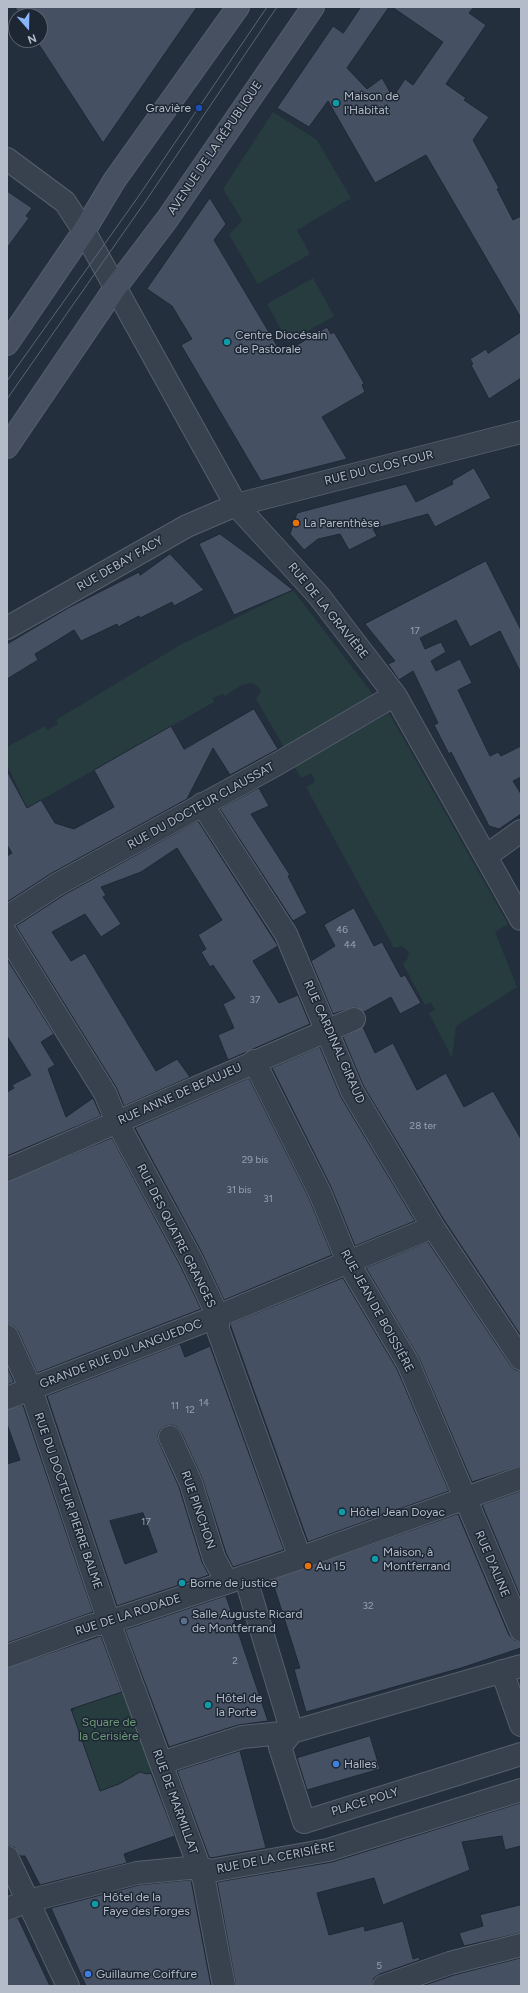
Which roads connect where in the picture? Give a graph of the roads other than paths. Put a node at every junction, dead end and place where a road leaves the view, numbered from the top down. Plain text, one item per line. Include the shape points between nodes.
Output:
1 (238, 7) edge
2 (313, 7) edge
3 (7, 159) edge
4 (84, 231) junction
5 (115, 288) junction
6 (7, 344) edge
7 (521, 432) edge
8 (7, 448) edge
9 (236, 505) junction
10 (7, 628) edge
11 (395, 695) junction
12 (202, 804) junction
13 (521, 831) edge
14 (486, 856) junction
15 (7, 917) edge
16 (521, 919) edge
17 (7, 935) edge
18 (354, 1019) dead end
19 (327, 1029) junction
20 (254, 1061) junction
21 (117, 1122) junction
22 (7, 1170) edge
23 (433, 1227) junction
24 (348, 1262) junction
25 (218, 1316) junction
26 (7, 1336) edge
27 (521, 1359) edge
28 (30, 1389) junction
29 (7, 1398) edge
30 (170, 1437) dead end
31 (521, 1478) edge
32 (464, 1499) junction
33 (300, 1558) junction
34 (236, 1579) junction
35 (109, 1622) junction
36 (521, 1630) edge
37 (7, 1656) edge
38 (512, 1669) edge
39 (521, 1726) edge
40 (292, 1732) junction
41 (521, 1754) edge
42 (161, 1763) junction
43 (521, 1790) edge
44 (7, 1857) edge
45 (199, 1867) junction
46 (28, 1902) junction
47 (7, 1909) edge
48 (521, 1945) edge
49 (68, 1986) edge
50 (224, 1986) edge
51 (384, 1986) edge

1 - 4 main road via 114,181
2 - 5 main road, AVENUE DE LA RÉPUBLIQUE via 168,218
3 - 4 street via 65,202
4 - 5 street
4 - 6 main road
5 - 8 main road, AVENUE DE LA RÉPUBLIQUE
5 - 9 street, RUE DE LA GRAVIÈRE
7 - 9 street, RUE DU CLOS FOUR
9 - 10 street, RUE DEBAY FACY via 187,526
9 - 11 street, RUE DE LA GRAVIÈRE via 319,596
11 - 12 street, RUE DU DOCTEUR CLAUSSAT via 277,764
11 - 14 street, RUE DE LA GRAVIÈRE
12 - 15 street, RUE DU DOCTEUR CLAUSSAT via 58,884
12 - 19 street, RUE CARDINAL GIRAUD via 286,934
13 - 14 street
14 - 16 street, RUE DE LA GRAVIÈRE
17 - 21 street, RUE DES QUATRE GRANGES via 105,1093
18 - 19 street, RUE ANNE DE BEAUJEU
19 - 20 street, RUE ANNE DE BEAUJEU
19 - 23 street, RUE CARDINAL GIRAUD via 352,1091
20 - 21 street, RUE ANNE DE BEAUJEU
20 - 24 street, RUE JEAN DE BOISSIÈRE via 320,1193
21 - 22 street, RUE ANNE DE BEAUJEU
21 - 25 street, RUE DES QUATRE GRANGES via 191,1259
23 - 24 street, GRANDE RUE DU LANGUEDOC
23 - 27 street, RUE CARDINAL GIRAUD
24 - 25 street, GRANDE RUE DU LANGUEDOC
24 - 32 street, RUE JEAN DE BOISSIÈRE via 408,1363
25 - 28 street, GRANDE RUE DU LANGUEDOC
25 - 33 street, RUE DES QUATRE GRANGES via 218,1330
26 - 28 street, RUE DU DOCTEUR PIERRE BALME
28 - 29 street, GRANDE RUE DU LANGUEDOC
28 - 35 street, RUE DU DOCTEUR PIERRE BALME
30 - 34 street, RUE PINCHON via 191,1483 214,1558
31 - 32 street, RUE DE LA RODADE
32 - 33 street, RUE DE LA RODADE
32 - 36 street, RUE D'ALINE
33 - 34 street, RUE DE LA RODADE
34 - 35 street, RUE DE LA RODADE
34 - 40 street
35 - 37 street, RUE DE LA RODADE via 93,1625
35 - 42 street, RUE DE MARMILLAT
38 - 39 street
38 - 40 street
40 - 41 street, PLACE POLY via 280,1747 304,1822
40 - 42 street via 237,1739
42 - 45 street, RUE DE MARMILLAT
43 - 45 street, RUE DE LA CERISIÈRE via 328,1850 210,1870
44 - 46 street
45 - 46 street, RUE DE LA CERISIÈRE via 137,1873
45 - 50 street, RUE DE MARMILLAT via 204,1880
46 - 47 street, RUE DE LA CERISIÈRE
46 - 49 street
48 - 51 street via 450,1963

